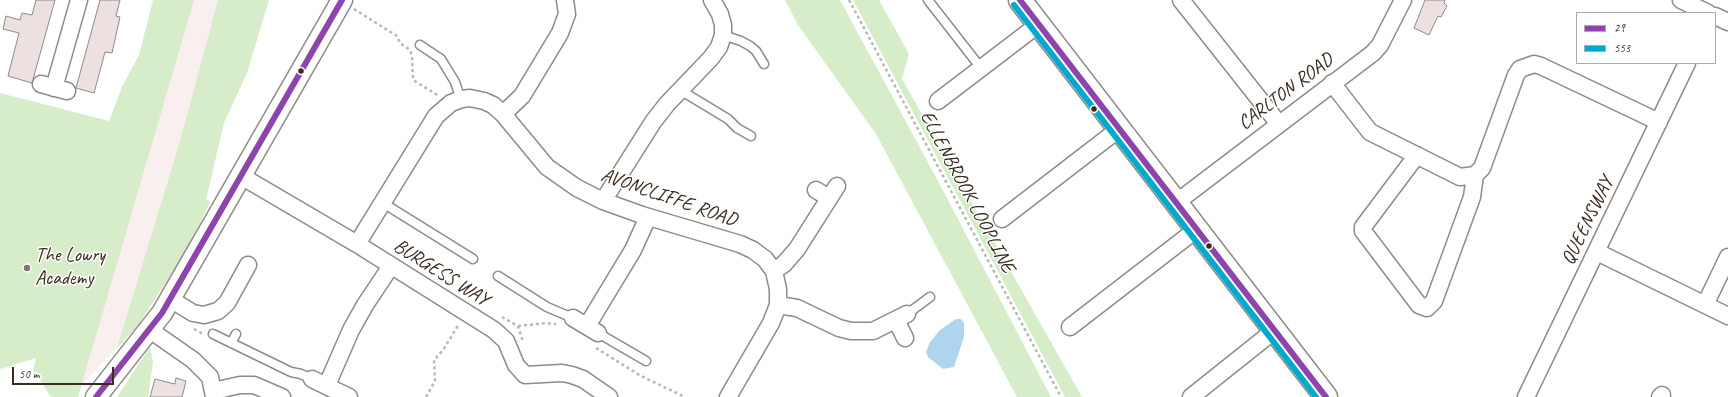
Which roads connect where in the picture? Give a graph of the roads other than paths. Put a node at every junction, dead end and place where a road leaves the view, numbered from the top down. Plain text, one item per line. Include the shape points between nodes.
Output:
1 (79, 0) edge
2 (565, 0) edge
3 (712, 0) edge
4 (928, 0) edge
5 (1020, 0) edge
6 (1182, 0) edge
7 (1403, 0) edge
8 (1681, 0) edge
9 (339, 1) edge
10 (1706, 12) edge
11 (1716, 16) edge
12 (1728, 22) edge
13 (1039, 24) junction
14 (723, 35) junction
15 (420, 45) dead end
16 (764, 64) dead end
17 (1687, 64) edge
18 (981, 68) junction
19 (1332, 83) junction
20 (54, 88) dead end
21 (680, 90) junction
22 (456, 102) junction
23 (938, 102) dead end
24 (503, 114) junction
25 (1659, 122) junction
26 (1279, 124) junction
27 (1119, 129) junction
28 (751, 136) dead end
29 (1417, 155) junction
30 (1475, 175) junction
31 (241, 176) junction
32 (827, 191) dead end
33 (603, 201) junction
34 (1177, 202) junction
35 (383, 203) junction
36 (648, 217) junction
37 (1002, 219) dead end
38 (1197, 229) junction
39 (357, 244) junction
40 (1597, 252) junction
41 (1728, 257) edge
42 (472, 259) dead end
43 (248, 266) dead end
44 (391, 266) junction
45 (774, 271) junction
46 (498, 276) dead end
47 (930, 297) dead end
48 (170, 299) junction
49 (778, 305) junction
50 (1705, 305) junction
51 (1728, 316) edge
52 (902, 317) junction
53 (568, 322) joint
54 (1070, 326) dead end
55 (150, 330) junction
56 (1275, 330) junction
57 (213, 334) dead end
58 (236, 334) dead end
59 (593, 336) junction
60 (905, 338) dead end
61 (231, 343) junction
62 (646, 361) dead end
63 (312, 379) joint
64 (327, 386) junction
65 (213, 394) edge
66 (603, 396) edge
67 (96, 397) edge
68 (282, 397) edge
69 (349, 397) edge
70 (728, 397) edge
71 (1191, 397) edge
72 (1326, 397) edge
73 (1526, 397) edge

1 - 20 street
2 - 24 street via 567,14 560,33 522,96
3 - 14 street via 720,14
4 - 18 lane
5 - 13 main road
6 - 26 street
7 - 19 street, CARLTON ROAD via 1380,45
8 - 10 street
9 - 31 street
11 - 12 street
13 - 18 street
13 - 27 main road
14 - 16 lane via 750,46
14 - 21 street via 719,47 711,58
15 - 22 lane via 441,59 455,82
17 - 25 street, QUEENSWAY
18 - 23 street
19 - 26 street, CARLTON ROAD
19 - 29 street via 1370,132
21 - 28 lane
21 - 33 street via 653,122
22 - 24 street, AVONCLIFFE ROAD via 470,98 484,101
22 - 35 street via 436,116
24 - 33 street, AVONCLIFFE ROAD via 547,167 577,188
25 - 30 street via 1541,66 1527,66 1520,69 1516,75 1482,168
25 - 40 street, QUEENSWAY
26 - 34 street, CARLTON ROAD
27 - 34 main road
27 - 37 street
29 - 30 street via 1460,177
29 - 30 street via 1363,227 1363,231 1423,308 1427,308 1434,301 1472,197
31 - 39 street, BURGESS WAY
31 - 48 street
32 - 45 street via 797,249
33 - 36 street, AVONCLIFFE ROAD
34 - 38 main road
35 - 39 street
35 - 42 lane
36 - 45 street, AVONCLIFFE ROAD via 746,247 765,259
36 - 59 street
38 - 54 street
38 - 56 main road
39 - 44 street, BURGESS WAY
40 - 50 street
40 - 73 street, QUEENSWAY
41 - 50 street
43 - 48 street via 227,303 218,311 193,313
44 - 64 street via 358,318
44 - 66 street, BURGESS WAY via 501,335 516,365 525,375 562,373 583,379
45 - 49 street
46 - 53 lane
47 - 52 lane
48 - 55 street
49 - 52 street via 797,308 851,331 873,331
49 - 70 street via 772,323
50 - 51 street
52 - 60 street
53 - 59 street
55 - 65 street via 193,360 210,377
55 - 67 street
56 - 71 street
56 - 72 main road
57 - 61 lane
58 - 61 lane
59 - 62 lane
61 - 63 lane via 291,372
63 - 64 street
64 - 69 street
65 - 68 street via 240,385 254,384

